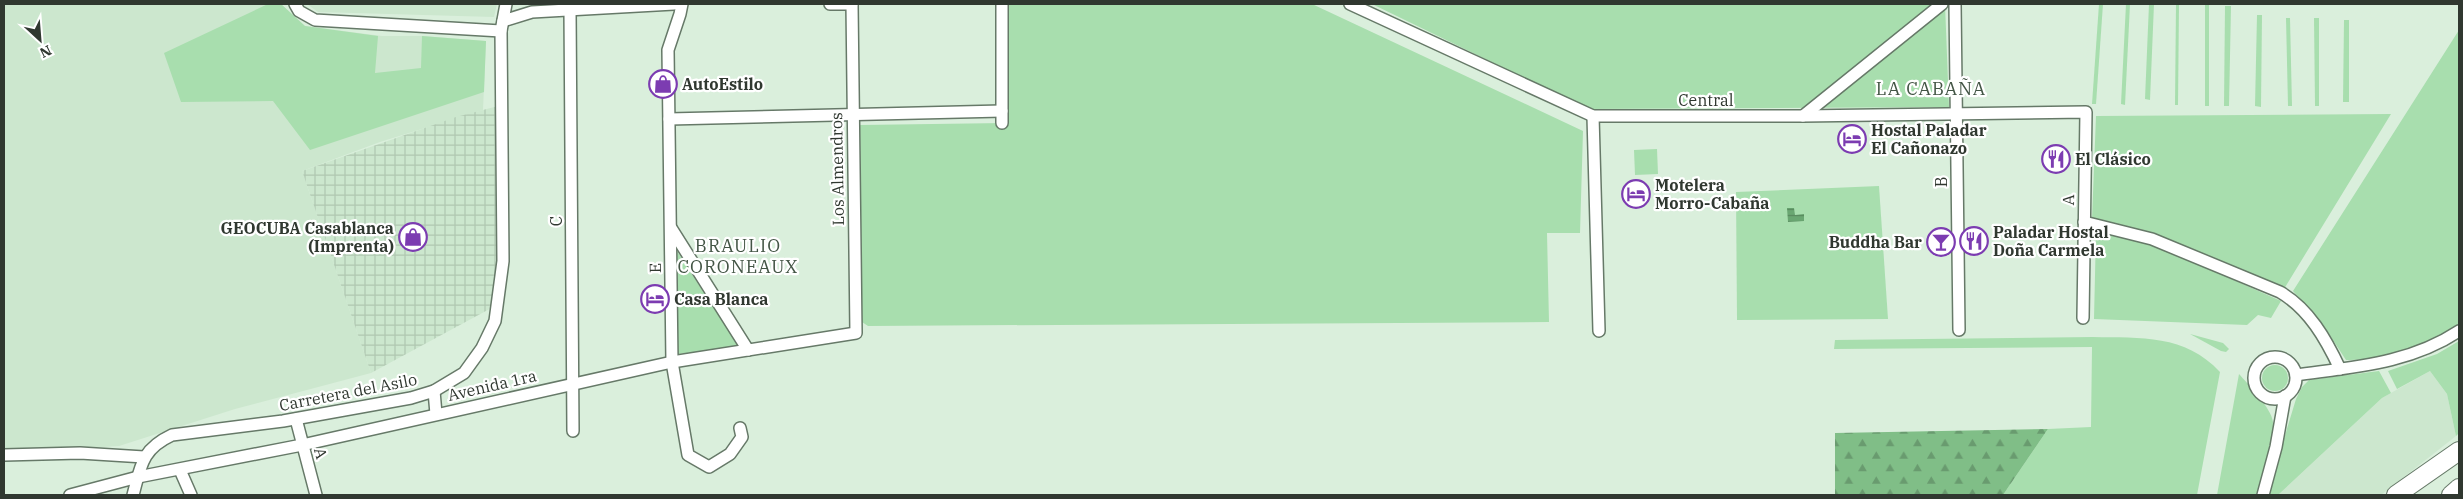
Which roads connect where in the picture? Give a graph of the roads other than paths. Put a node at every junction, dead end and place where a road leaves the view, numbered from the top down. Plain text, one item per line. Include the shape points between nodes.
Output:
1 (295, 4) edge
2 (506, 4) edge
3 (674, 4) edge
4 (682, 4) edge
5 (830, 4) edge
6 (852, 4) edge
7 (1002, 4) edge
8 (1350, 4) edge
9 (1942, 4) edge
10 (1955, 4) edge
11 (570, 10) junction
12 (502, 26) junction
13 (1002, 111) junction
14 (2086, 112) joint
15 (1957, 113) junction
16 (853, 115) junction
17 (1593, 116) junction
18 (1803, 116) junction
19 (669, 119) junction
20 (1002, 123) dead end
21 (2084, 222) junction
22 (671, 228) junction
23 (2083, 318) dead end
24 (1959, 324) dead end
25 (1598, 331) dead end
26 (2459, 331) edge
27 (856, 334) joint
28 (748, 350) junction
29 (672, 362) junction
30 (2340, 369) junction
31 (2296, 375) junction
32 (573, 383) junction
33 (434, 391) junction
34 (2285, 396) junction
35 (436, 414) junction
36 (296, 419) junction
37 (740, 428) dead end
38 (574, 431) dead end
39 (302, 444) junction
40 (2459, 452) edge
41 (4, 455) edge
42 (144, 457) junction
43 (180, 470) junction
44 (158, 473) junction
45 (138, 477) junction
46 (2459, 488) edge
47 (70, 495) edge
48 (133, 495) edge
49 (192, 495) edge
50 (316, 495) edge
51 (2263, 495) edge
52 (2396, 495) edge
53 (2409, 495) edge
54 (2451, 495) edge

1 - 12 street via 299,11 315,20
2 - 12 street, Carretera del Asilo
3 - 11 street
4 - 19 street, E via 668,50
5 - 6 street
6 - 16 street, Los Almendros
7 - 13 street
8 - 17 street, Central
9 - 18 street
10 - 15 street, B
11 - 12 street via 532,12
11 - 32 street, C
12 - 33 street, Carretera del Asilo via 503,261 495,321 482,348 464,373
13 - 16 street
13 - 20 street
14 - 15 street, Central
14 - 21 street, A
15 - 18 street, Central
15 - 24 street, B
16 - 19 street
16 - 27 street, Los Almendros
17 - 18 street, Central
17 - 25 street
19 - 22 street, E
21 - 23 street, A
21 - 30 street via 2152,239 2294,300 2306,312
22 - 28 street
22 - 29 street, E
26 - 30 street via 2448,339 2388,362
27 - 28 street, Avenida 1ra
28 - 29 street, Avenida 1ra
29 - 32 street, Avenida 1ra
29 - 37 street, E via 688,455 709,467 730,454 742,437
30 - 31 street
31 - 34 street via 2294,387
31 - 34 street via 2289,363 2278,357 2266,359 2257,368 2254,381 2260,393 2272,398
32 - 35 street, Avenida 1ra
32 - 38 street, C
33 - 35 street
33 - 36 street, Carretera del Asilo
34 - 51 street
35 - 39 street, Avenida 1ra
36 - 39 street, A
36 - 42 street, Carretera del Asilo via 172,435 151,447
39 - 43 street, Avenida 1ra
39 - 50 street, A
40 - 52 highway
40 - 53 highway
41 - 42 street via 80,453
42 - 44 street via 150,470
42 - 45 street
43 - 44 street, Avenida 1ra
43 - 49 street
44 - 45 street, Avenida 1ra
45 - 47 street, Avenida 1ra
45 - 48 street
46 - 54 highway

